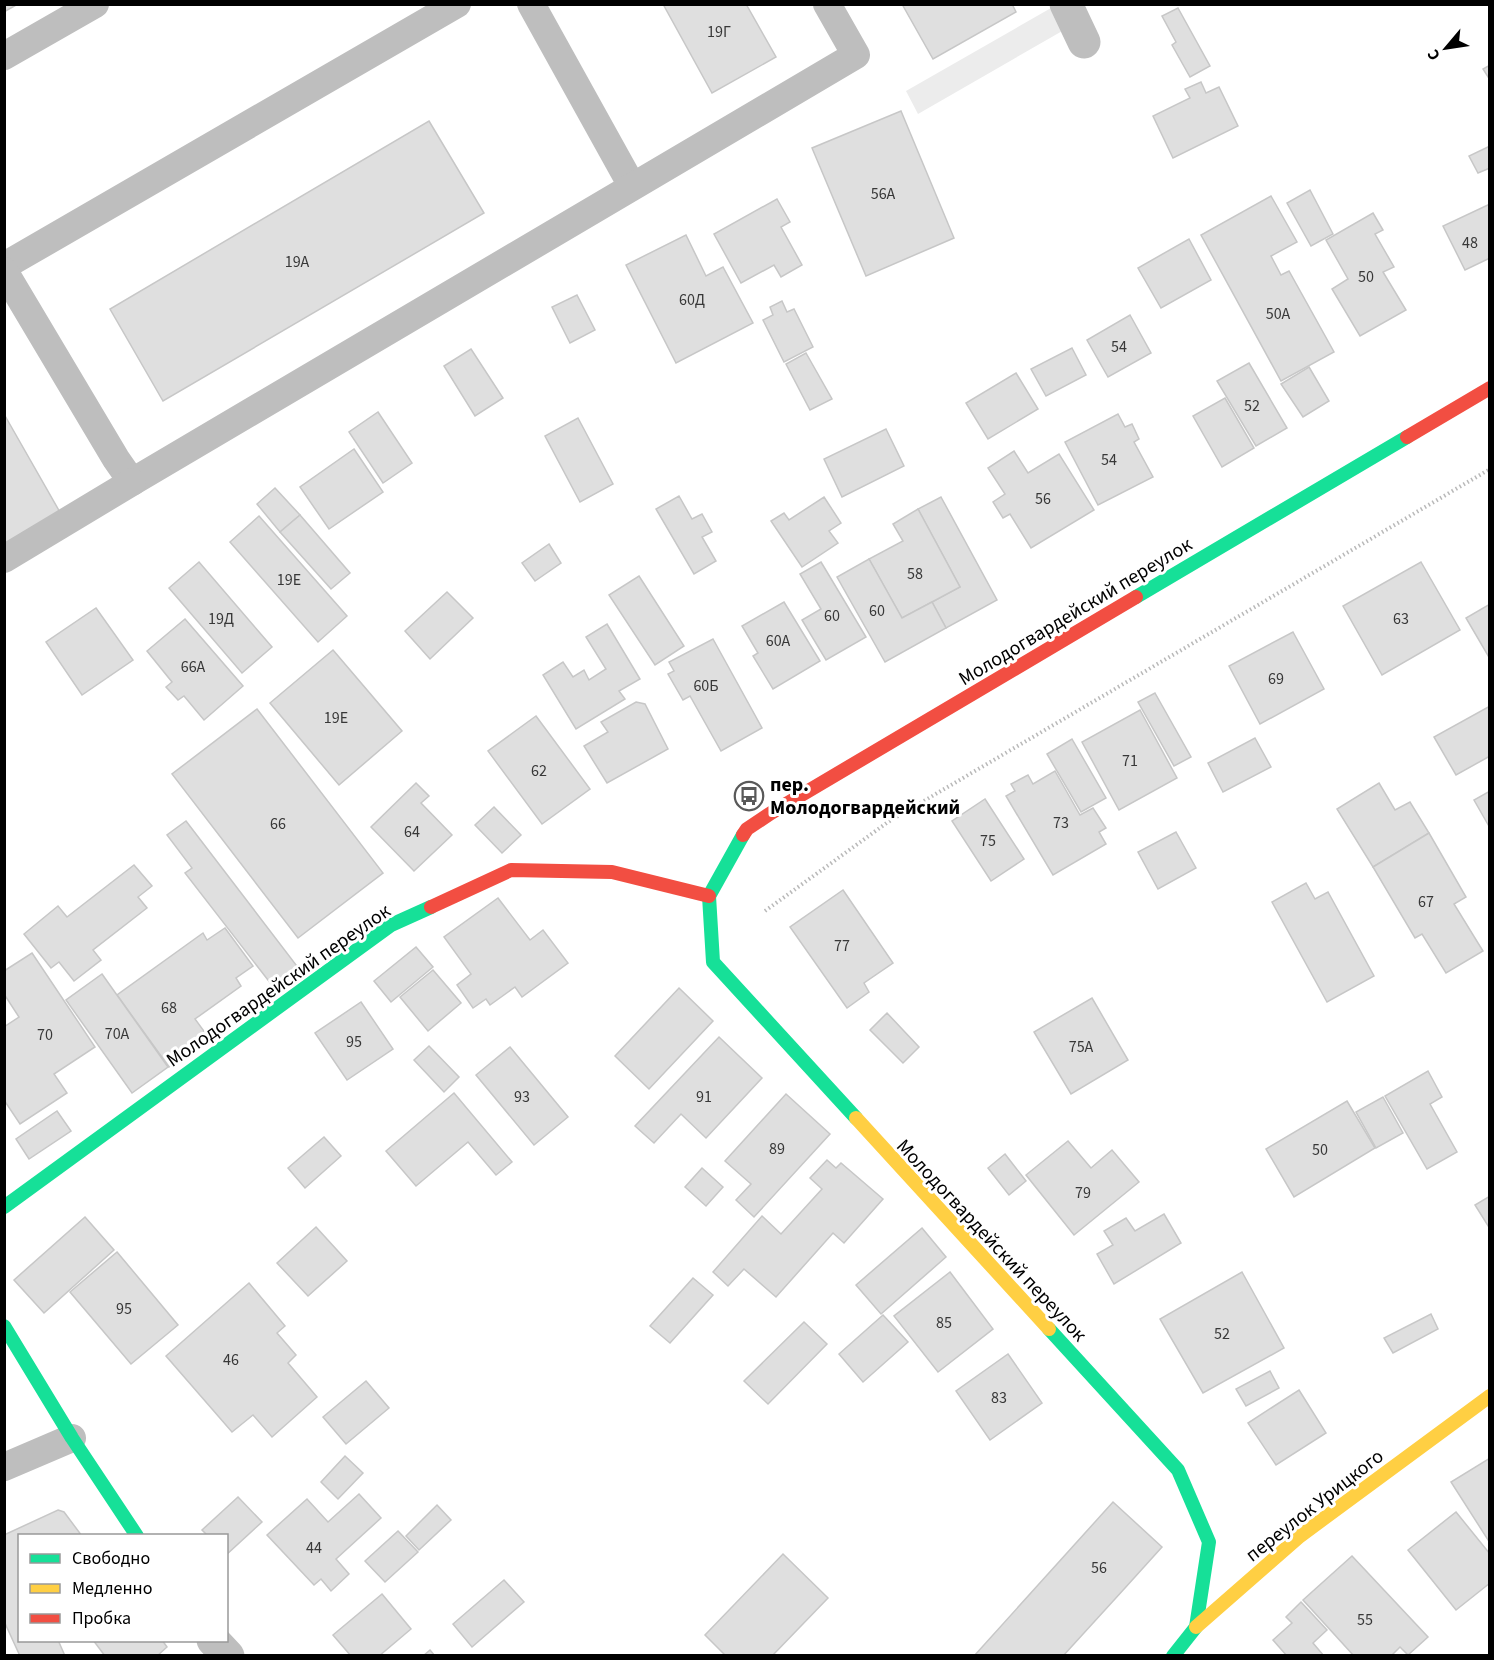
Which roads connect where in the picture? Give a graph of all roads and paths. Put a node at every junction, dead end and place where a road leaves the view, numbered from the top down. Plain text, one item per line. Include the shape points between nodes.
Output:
1 (95, 4) edge
2 (457, 4) edge
3 (531, 4) edge
4 (827, 4) edge
5 (1066, 4) edge
6 (1084, 42) dead end
7 (4, 56) edge
8 (632, 186) junction
9 (4, 266) edge
10 (4, 272) edge
11 (1490, 388) edge
12 (1490, 469) edge
13 (132, 482) junction
14 (4, 559) edge
15 (709, 896) junction
16 (765, 911) dead end
17 (4, 1207) edge
18 (4, 1326) edge
19 (1490, 1396) edge
20 (72, 1438) junction
21 (4, 1467) edge
22 (136, 1534) edge
23 (1196, 1627) junction
24 (214, 1642) edge
25 (228, 1656) edge
26 (1173, 1656) edge

1 - 7 lane
2 - 9 lane
3 - 8 lane
4 - 8 lane via 856,55
5 - 6 street
8 - 13 lane
10 - 13 lane
11 - 15 main road, Молодогвардейский переулок via 763,819 747,830
12 - 16 path via 888,822
13 - 14 lane
15 - 17 main road, Молодогвардейский переулок via 612,872 511,870 391,925
15 - 23 main road, Молодогвардейский переулок via 712,962 1178,1470 1209,1542
18 - 20 main road
19 - 23 main road, переулок Урицкого via 1300,1536
20 - 21 lane
20 - 22 main road
23 - 26 main road, переулок Урицкого
24 - 25 street

